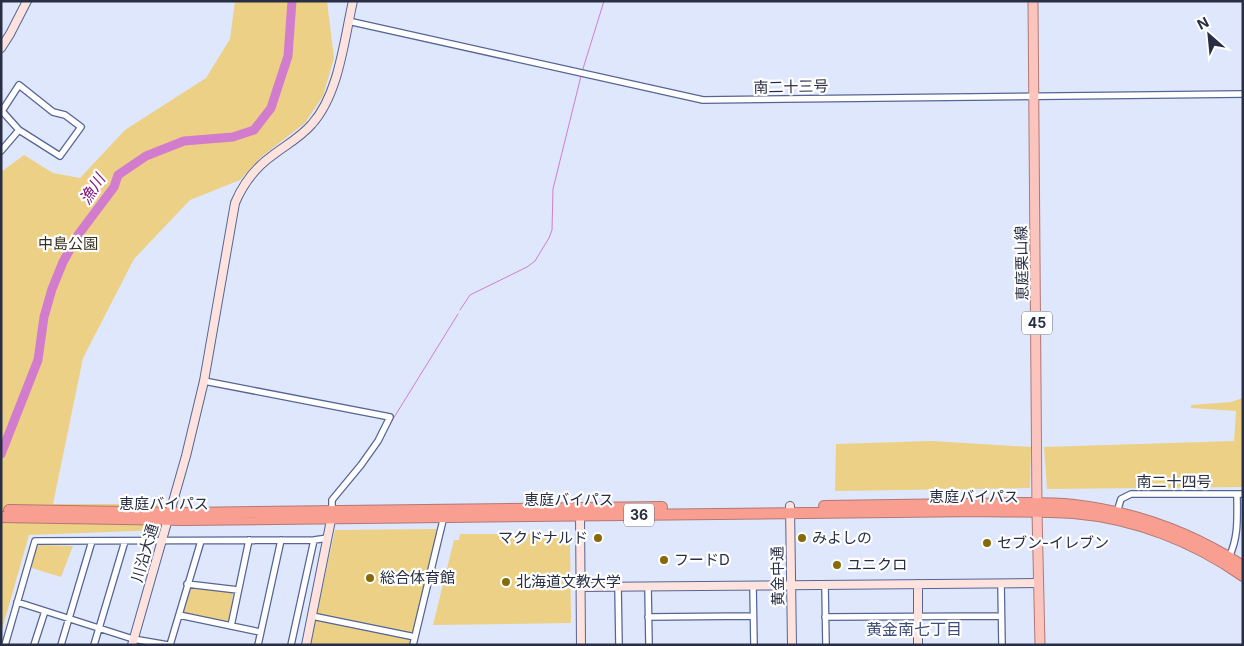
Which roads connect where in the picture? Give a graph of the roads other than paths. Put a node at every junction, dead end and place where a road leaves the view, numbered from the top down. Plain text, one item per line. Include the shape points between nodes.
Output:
1 (27, 1) edge
2 (353, 1) edge
3 (1033, 1) edge
4 (348, 21) junction
5 (2, 45) edge
6 (1243, 94) edge
7 (1034, 96) junction
8 (1, 111) edge
9 (19, 130) junction
10 (1, 151) edge
11 (204, 380) junction
12 (1240, 494) edge
13 (1038, 508) junction
14 (790, 509) junction
15 (1, 510) edge
16 (580, 512) junction
17 (1117, 512) junction
18 (22, 514) junction
19 (332, 514) junction
20 (170, 516) junction
21 (444, 516) junction
22 (1, 517) edge
23 (328, 538) junction
24 (250, 540) junction
25 (281, 540) junction
26 (314, 540) junction
27 (92, 541) junction
28 (125, 541) junction
29 (163, 541) junction
30 (201, 541) junction
31 (1229, 557) junction
32 (1243, 566) edge
33 (1243, 576) edge
34 (1001, 583) junction
35 (1040, 583) junction
36 (187, 584) junction
37 (918, 584) junction
38 (753, 585) junction
39 (792, 585) junction
40 (824, 585) junction
41 (618, 586) junction
42 (648, 586) junction
43 (580, 587) junction
44 (238, 590) junction
45 (17, 602) junction
46 (45, 611) junction
47 (179, 615) junction
48 (312, 616) junction
49 (753, 616) junction
50 (918, 616) junction
51 (1001, 616) junction
52 (648, 617) junction
53 (825, 618) junction
54 (69, 619) junction
55 (231, 626) junction
56 (99, 628) junction
57 (260, 632) junction
58 (415, 637) junction
59 (132, 642) edge
60 (5, 645) edge
61 (34, 645) edge
62 (61, 645) edge
63 (94, 645) edge
64 (169, 645) edge
65 (258, 645) edge
66 (291, 645) edge
67 (306, 645) edge
68 (413, 645) edge
69 (581, 645) edge
70 (619, 645) edge
71 (649, 645) edge
72 (754, 645) edge
73 (792, 645) edge
74 (826, 645) edge
75 (918, 645) edge
76 (1002, 645) edge
77 (1040, 645) edge

1 - 5 street
2 - 4 street, 川沿大通
3 - 7 main road, 恵庭栗山線 / 45
4 - 7 street, 南二十三号 via 703,100
4 - 11 street, 川沿大通 via 333,87 321,112 302,134 262,163 238,197
6 - 7 street, 南二十三号
7 - 13 main road, 恵庭栗山線 / 45
8 - 9 street
8 - 9 street via 19,85 53,112 65,115 81,127 60,156
9 - 10 street
11 - 19 street via 390,417 378,441 332,500
11 - 20 street, 川沿大通
12 - 17 street, 南二十四号 via 1131,494 1120,499
12 - 31 street via 1235,546
13 - 14 highway, 恵庭バイパス / 36
13 - 17 highway, 恵庭バイパス / 36 via 1073,505
13 - 33 highway, 恵庭バイパス / 36 via 1130,523 1191,545
13 - 35 main road, 恵庭栗山線 / 45
14 - 16 highway, 恵庭バイパス / 36
14 - 39 street, 黄金中通
15 - 18 highway, 恵庭バイパス / 36
16 - 19 highway, 恵庭バイパス / 36
16 - 21 highway, 恵庭バイパス / 36
16 - 43 street
17 - 31 highway, 恵庭バイパス / 36 via 1158,524
18 - 20 highway, 恵庭バイパス / 36
18 - 22 highway, 恵庭バイパス / 36
19 - 20 highway, 恵庭バイパス / 36
19 - 21 highway, 恵庭バイパス / 36
19 - 23 street
20 - 29 street, 川沿大通
21 - 58 street
23 - 26 street
23 - 48 street
24 - 25 street
24 - 30 street
24 - 44 street
25 - 26 street
25 - 57 street
26 - 66 street
27 - 28 street
27 - 45 street via 35,541
27 - 54 street
28 - 29 street
28 - 56 street
29 - 30 street
29 - 59 street, 川沿大通
30 - 36 street
31 - 32 highway, 恵庭バイパス / 36
34 - 35 street
34 - 37 street
34 - 51 street
35 - 77 main road, 恵庭栗山線 / 45
36 - 44 street
36 - 47 street
37 - 40 street
37 - 50 street
38 - 39 street
38 - 42 street
38 - 49 street
39 - 40 street
39 - 73 street, 黄金中通
40 - 53 street
41 - 42 street
41 - 43 street
41 - 70 street
42 - 52 street
43 - 69 street
44 - 55 street
45 - 46 street
45 - 60 street
46 - 54 street
46 - 61 street
47 - 55 street
47 - 64 street
48 - 58 street
48 - 67 street
49 - 52 street
49 - 72 street
50 - 51 street
50 - 53 street
50 - 75 street
51 - 76 street
52 - 71 street
53 - 74 street
54 - 56 street
54 - 62 street
55 - 57 street
56 - 59 street
56 - 63 street
57 - 65 street
58 - 68 street
59 - 64 street

